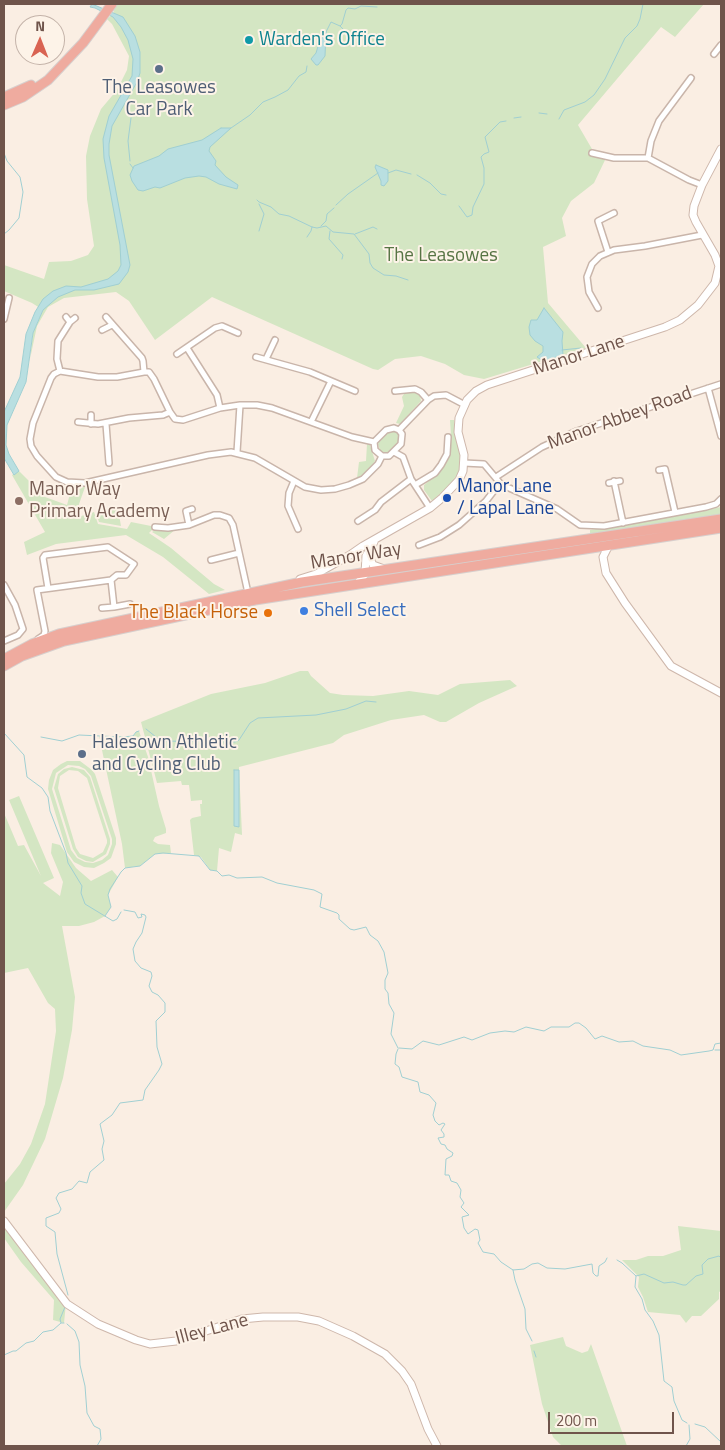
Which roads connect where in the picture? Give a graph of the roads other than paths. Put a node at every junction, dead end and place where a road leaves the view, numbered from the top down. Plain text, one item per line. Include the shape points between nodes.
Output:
1 (105, 4) edge
2 (112, 4) edge
3 (721, 45) edge
4 (714, 54) dead end
5 (691, 78) dead end
6 (6, 95) edge
7 (4, 105) edge
8 (721, 149) edge
9 (592, 153) dead end
10 (648, 158) junction
11 (702, 185) junction
12 (606, 208) dead end
13 (702, 235) junction
14 (608, 252) junction
15 (720, 270) edge
16 (9, 298) dead end
17 (598, 308) dead end
18 (106, 317) dead end
19 (4, 319) edge
20 (70, 319) dead end
21 (112, 325) junction
22 (102, 330) dead end
23 (238, 333) dead end
24 (275, 340) dead end
25 (187, 348) junction
26 (177, 354) dead end
27 (256, 357) dead end
28 (266, 359) junction
29 (60, 371) junction
30 (144, 372) junction
31 (331, 381) junction
32 (721, 384) edge
33 (708, 388) junction
34 (355, 391) dead end
35 (395, 391) dead end
36 (428, 400) junction
37 (240, 405) junction
38 (464, 405) junction
39 (220, 408) junction
40 (170, 412) junction
41 (91, 415) dead end
42 (78, 422) dead end
43 (311, 422) junction
44 (91, 424) junction
45 (106, 424) junction
46 (399, 430) junction
47 (721, 436) edge
48 (448, 437) dead end
49 (374, 442) junction
50 (441, 444) dead end
51 (448, 445) junction
52 (237, 452) junction
53 (394, 452) junction
54 (108, 456) junction
55 (382, 456) junction
56 (102, 458) dead end
57 (109, 463) dead end
58 (464, 463) junction
59 (664, 469) dead end
60 (496, 477) junction
61 (411, 479) junction
62 (294, 481) junction
63 (614, 482) dead end
64 (500, 483) junction
65 (416, 486) junction
66 (387, 489) dead end
67 (392, 494) junction
68 (721, 499) edge
69 (430, 508) junction
70 (187, 509) dead end
71 (362, 512) dead end
72 (675, 512) junction
73 (365, 517) junction
74 (721, 519) edge
75 (358, 522) dead end
76 (623, 523) junction
77 (189, 525) junction
78 (155, 527) dead end
79 (721, 528) edge
80 (298, 529) dead end
81 (424, 536) dead end
82 (378, 539) junction
83 (427, 542) junction
84 (419, 545) dead end
85 (609, 545) junction
86 (359, 549) junction
87 (587, 549) junction
88 (368, 552) junction
89 (239, 553) junction
90 (603, 557) junction
91 (211, 560) dead end
92 (384, 569) junction
93 (366, 571) junction
94 (111, 580) junction
95 (357, 584) junction
96 (4, 585) edge
97 (281, 586) junction
98 (48, 588) junction
99 (248, 593) junction
100 (130, 604) dead end
101 (114, 607) junction
102 (102, 608) dead end
103 (44, 626) junction
104 (59, 634) junction
105 (4, 641) edge
106 (32, 644) junction
107 (4, 659) edge
108 (4, 666) edge
109 (721, 693) edge
110 (4, 1221) edge
111 (437, 1446) edge

1 - 6 highway via 56,67 35,83
2 - 7 highway via 59,70 23,96
3 - 4 street
5 - 10 street via 659,121
8 - 11 main road, Manor Lane
9 - 10 street via 618,159
10 - 11 street
11 - 13 main road, Manor Lane via 693,215
12 - 14 street via 612,214 596,222
13 - 14 street
13 - 15 main road, Manor Lane
14 - 17 street via 592,264 587,277 589,292
15 - 38 main road, Manor Lane via 698,305 680,320 642,336 487,385 472,394
16 - 19 street
18 - 21 street
20 - 29 street via 58,341
21 - 22 street
21 - 30 street via 142,358
23 - 25 street via 222,326 215,328
24 - 28 street
25 - 26 street
25 - 39 street via 216,395
27 - 28 street
28 - 31 street
29 - 30 street via 108,377
29 - 52 street via 51,378 30,439 37,456 56,477 85,484 208,455
30 - 40 street via 154,379
31 - 34 street
31 - 43 street
32 - 33 street, Manor Abbey Road
33 - 47 street
33 - 60 street, Manor Abbey Road via 560,438
35 - 36 street via 415,389
36 - 38 street via 446,395
36 - 46 street
37 - 39 street
37 - 43 street via 272,408
37 - 52 street
38 - 58 main road via 458,428
39 - 40 street via 184,420 175,419
40 - 45 street
41 - 44 street
42 - 44 street
43 - 49 street
44 - 45 street
45 - 54 street
46 - 49 street via 386,430
46 - 53 street via 402,440
48 - 51 street
49 - 55 street via 375,450
50 - 51 street
51 - 65 street via 442,465
52 - 62 street via 267,464
53 - 55 street
53 - 61 street via 403,457
54 - 56 street
54 - 57 street
55 - 62 street via 372,472 342,488 313,489
58 - 60 street via 484,464
58 - 69 main road via 458,480
59 - 72 street
60 - 64 street
61 - 65 street
61 - 67 street
62 - 80 street via 288,506
63 - 76 street
64 - 76 street via 557,509 577,524 604,526
64 - 83 street via 486,501 459,525
65 - 69 street
66 - 67 street
67 - 73 street
68 - 72 street via 706,507
69 - 82 main road
70 - 77 street
71 - 73 street
72 - 76 street
73 - 75 street
74 - 92 highway, Manor Way
77 - 78 street
77 - 89 street via 214,515 229,518
79 - 85 highway, Manor Way
81 - 83 street
82 - 86 main road
82 - 88 main road
83 - 84 street
85 - 87 highway, Manor Way
85 - 90 main road
86 - 88 main road
86 - 97 main road via 316,574
87 - 90 main road
87 - 95 highway, Manor Way
88 - 92 main road via 373,565
88 - 93 main road
89 - 91 street via 217,555
89 - 99 street
90 - 109 main road via 606,573 672,666
92 - 93 highway, Manor Way
93 - 95 main road
93 - 97 highway, Manor Way
94 - 98 street
94 - 98 street via 126,574 134,564 108,547 45,555
94 - 101 street
95 - 108 highway, Manor Way via 255,600 72,639 34,651
96 - 105 street via 23,629
97 - 99 highway, Manor Way
98 - 103 street via 37,590
99 - 104 highway, Manor Way
100 - 101 street
101 - 102 street
103 - 104 street via 51,633
103 - 106 street via 44,635
104 - 106 highway, Manor Way
106 - 107 highway, Manor Way
110 - 111 main road, Illey Lane via 67,1304 98,1324 136,1340 150,1344 176,1341 227,1324 263,1317 319,1321 352,1336 384,1354 402,1371 411,1384

